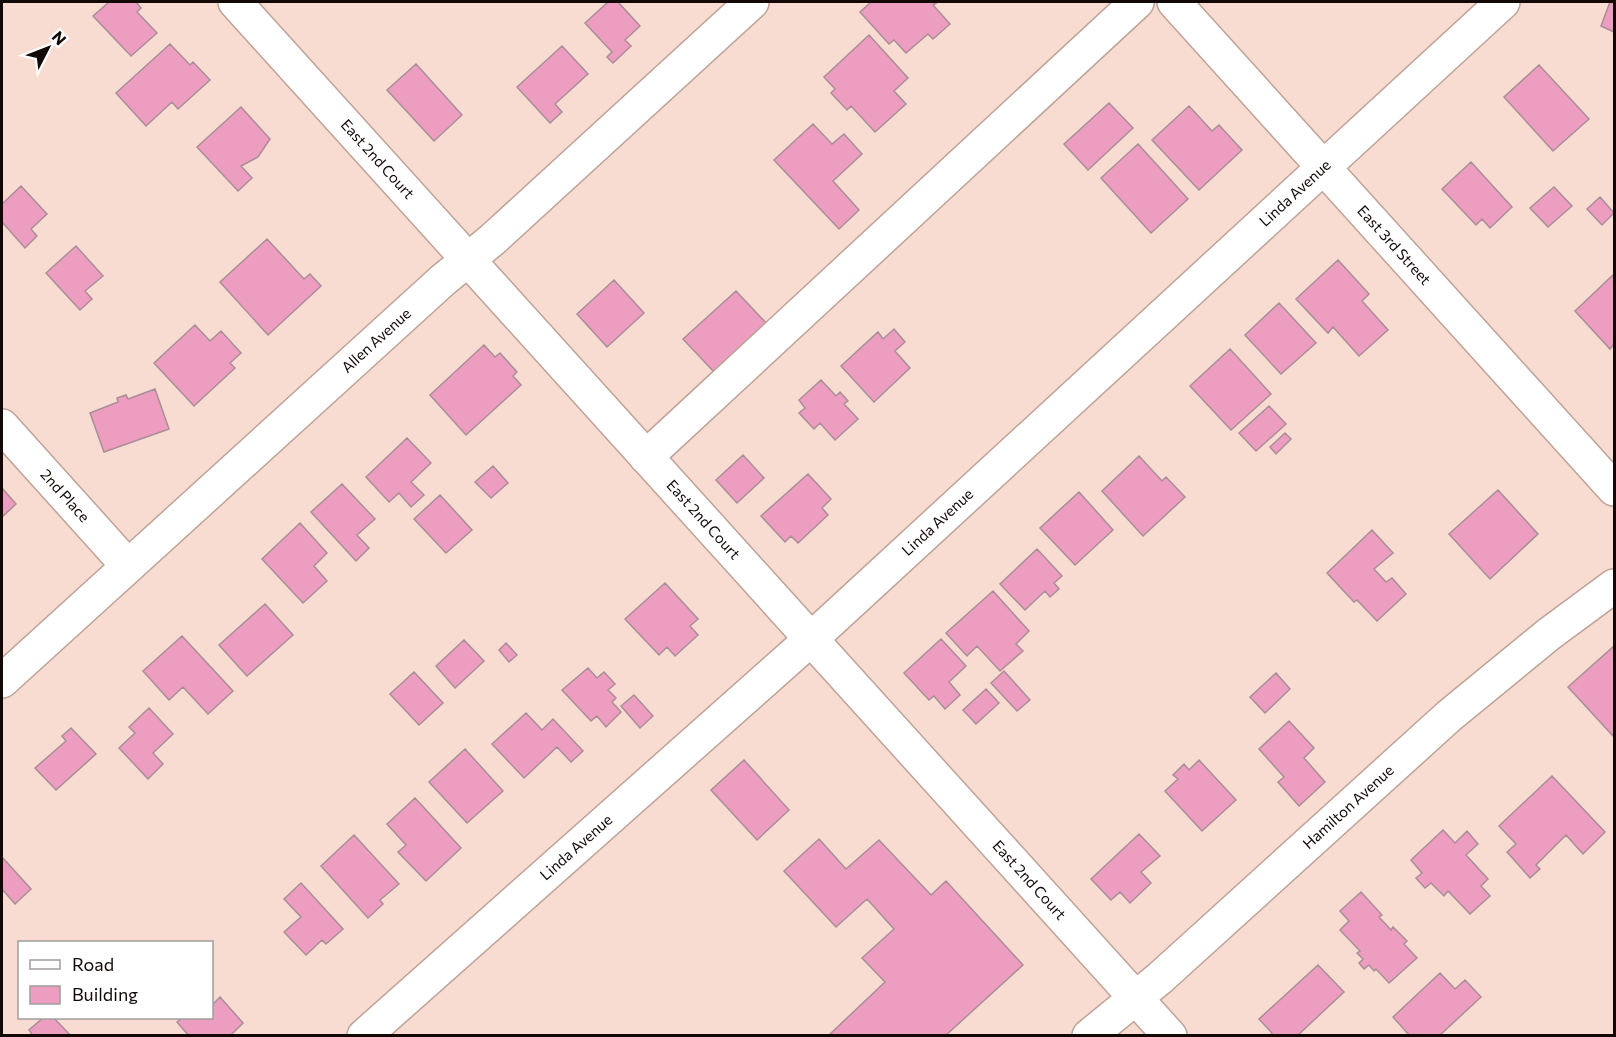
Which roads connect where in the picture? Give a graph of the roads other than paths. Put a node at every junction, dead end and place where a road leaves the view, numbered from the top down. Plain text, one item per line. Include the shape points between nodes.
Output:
1 (235, 2) edge
2 (752, 2) edge
3 (1137, 2) edge
4 (1174, 2) edge
5 (1503, 2) edge
6 (1324, 168) junction
7 (467, 260) junction
8 (2, 426) edge
9 (646, 457) junction
10 (1614, 489) edge
11 (128, 566) junction
12 (1614, 586) edge
13 (810, 640) junction
14 (2, 681) edge
15 (1135, 997) junction
16 (364, 1035) edge
17 (1089, 1035) edge
18 (1170, 1035) edge

1 - 7 street, East 2nd Court
2 - 7 street, Allen Avenue
3 - 9 street
4 - 6 street, East 3rd Street
5 - 6 street, Linda Avenue
6 - 10 street, East 3rd Street
6 - 13 street, Linda Avenue
7 - 9 street, East 2nd Court
7 - 11 street, Allen Avenue
8 - 11 street, 2nd Place
9 - 13 street, East 2nd Court
11 - 14 street, Allen Avenue
12 - 15 street, Hamilton Avenue via 1549,633 1449,716
13 - 15 street, East 2nd Court
13 - 16 street, Linda Avenue
15 - 17 street, Hamilton Avenue
15 - 18 street, East 2nd Court

